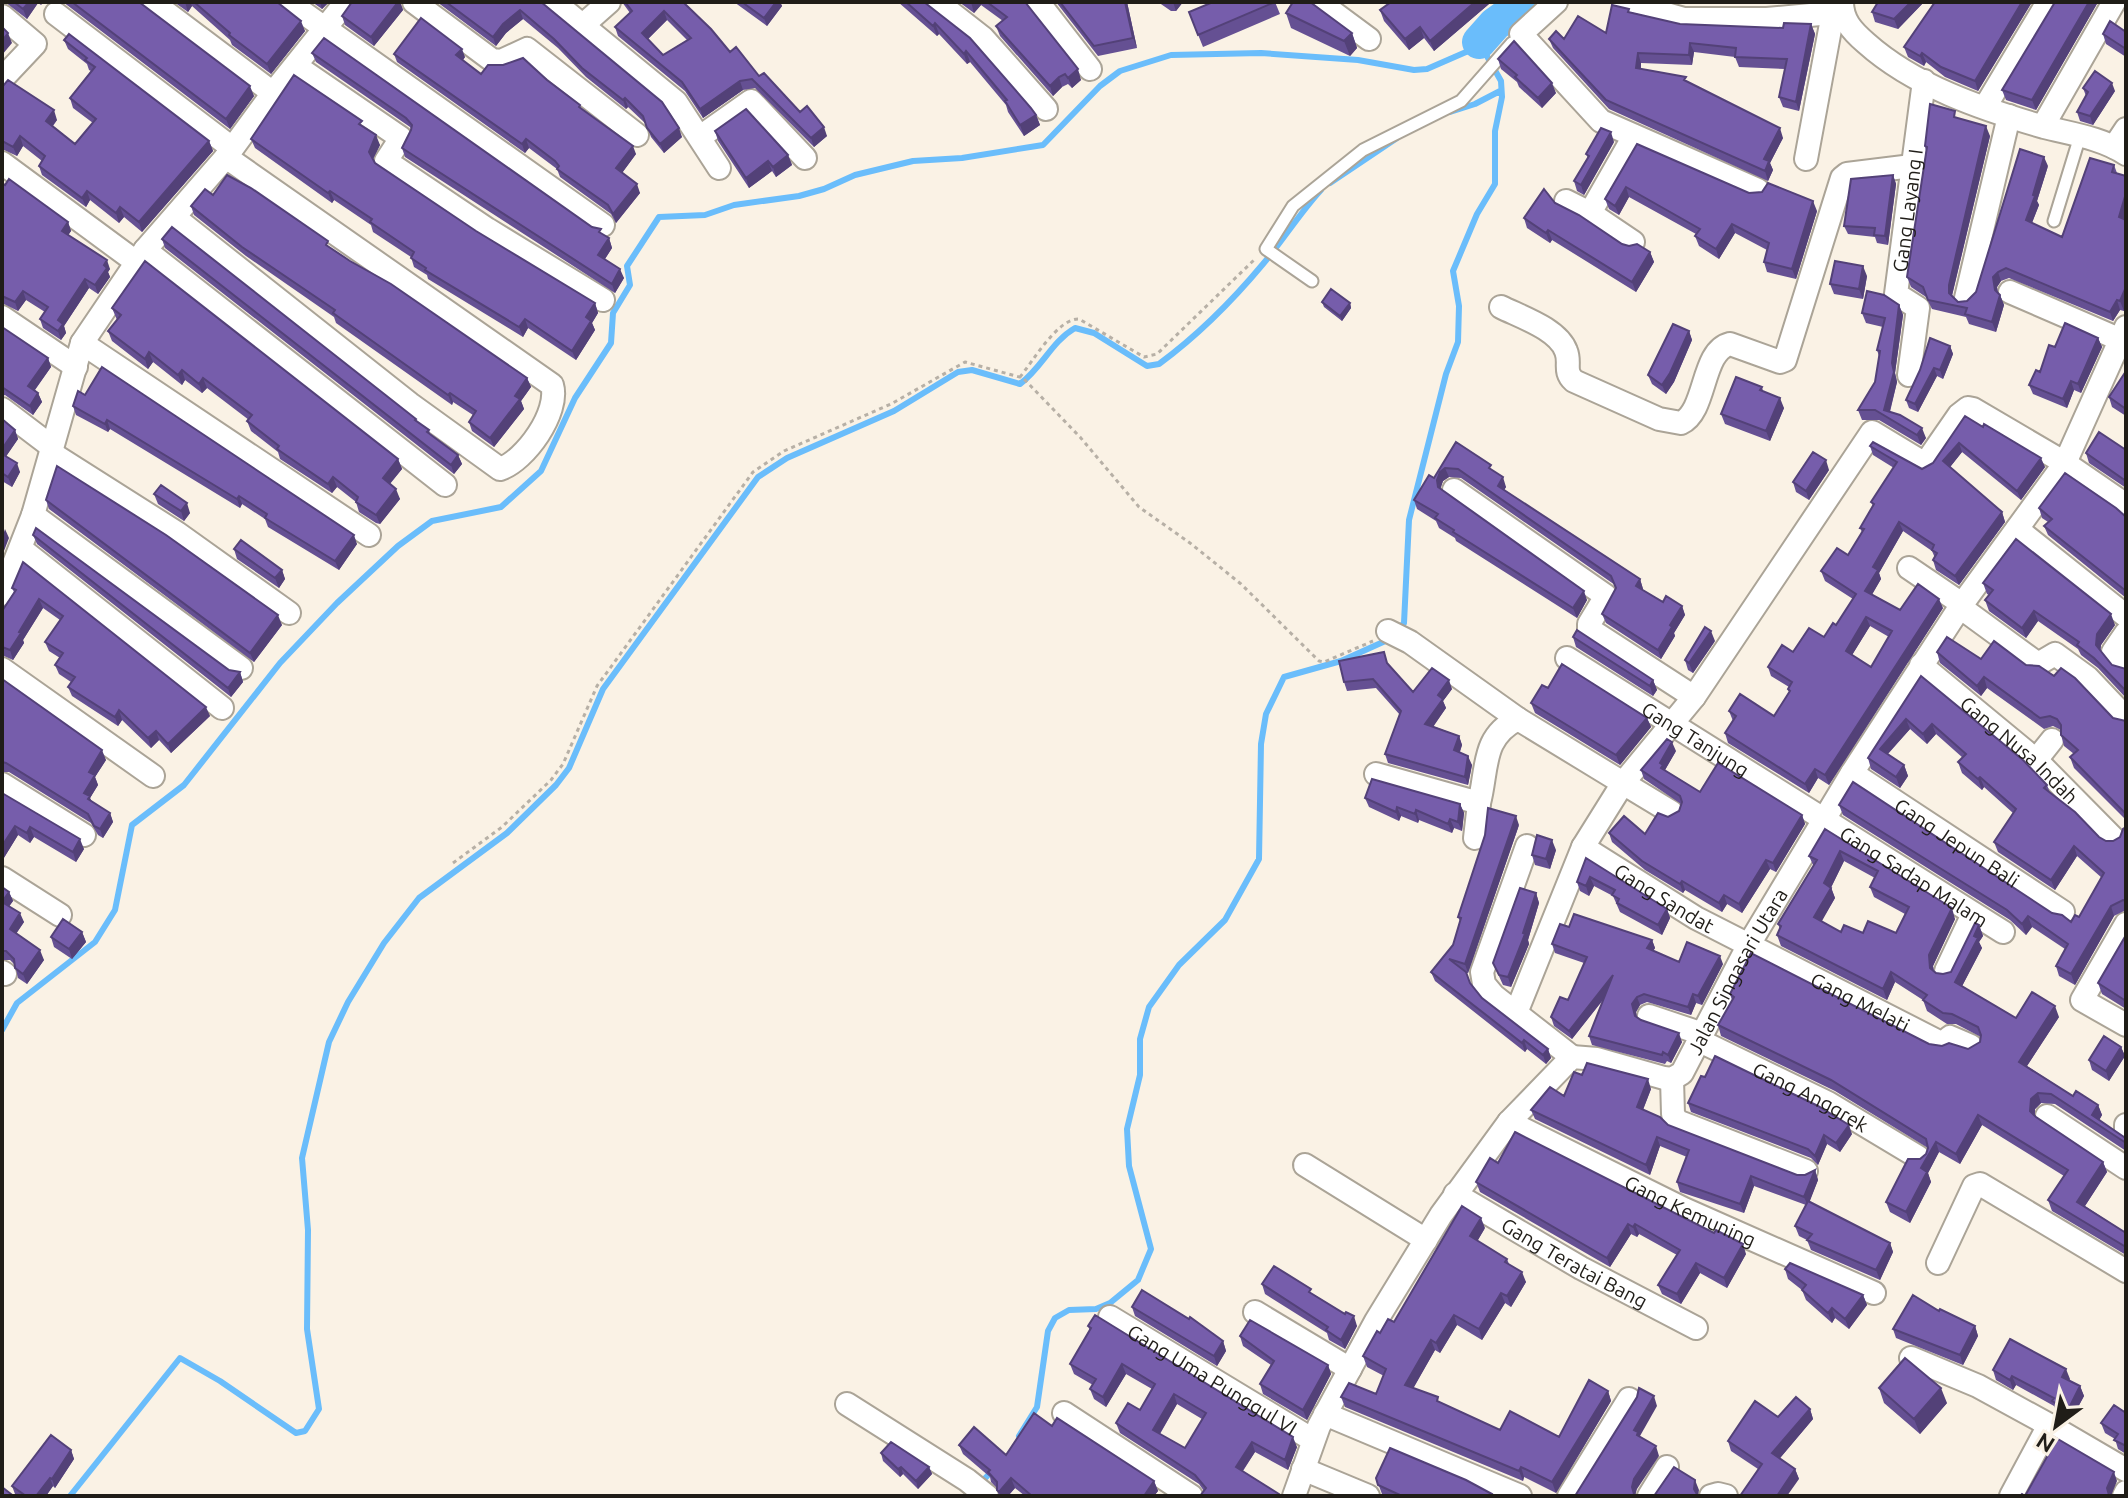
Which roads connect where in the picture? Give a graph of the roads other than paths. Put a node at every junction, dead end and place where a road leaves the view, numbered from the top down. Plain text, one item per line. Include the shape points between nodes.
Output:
1 (152, 2) edge
2 (288, 2) edge
3 (346, 2) edge
4 (414, 2) edge
5 (554, 2) edge
6 (609, 2) edge
7 (937, 2) edge
8 (1038, 2) edge
9 (1319, 2) edge
10 (1556, 2) edge
11 (1624, 2) edge
12 (2048, 2) edge
13 (2114, 2) edge
14 (1839, 9) edge
15 (56, 14) dead end
16 (2, 16) edge
17 (583, 25) junction
18 (324, 29) junction
19 (1521, 34) junction
20 (1369, 39) dead end
21 (296, 66) junction
22 (1090, 69) dead end
23 (2, 79) edge
24 (1924, 81) junction
25 (273, 93) junction
26 (1985, 107) junction
27 (1046, 109) dead end
28 (2009, 116) junction
29 (2043, 126) junction
30 (637, 135) dead end
31 (1634, 136) junction
32 (2080, 136) junction
33 (700, 137) junction
34 (2122, 143) edge
35 (229, 153) junction
36 (805, 158) dead end
37 (1806, 159) dead end
38 (2, 163) edge
39 (1912, 166) junction
40 (719, 168) dead end
41 (1758, 190) edge
42 (1566, 201) dead end
43 (1590, 213) junction
44 (175, 218) junction
45 (2054, 221) dead end
46 (603, 225) dead end
47 (1633, 242) edge
48 (136, 253) junction
49 (1312, 281) dead end
50 (2010, 292) dead end
51 (1966, 298) edge
52 (603, 300) dead end
53 (1501, 307) dead end
54 (2, 317) edge
55 (82, 343) junction
56 (2122, 344) edge
57 (76, 367) junction
58 (1909, 375) dead end
59 (2, 409) edge
60 (52, 450) junction
61 (2065, 463) junction
62 (445, 485) dead end
63 (1454, 490) dead end
64 (2126, 505) edge
65 (33, 515) junction
66 (2017, 529) junction
67 (369, 535) dead end
68 (21, 549) junction
69 (1909, 568) dead end
70 (4, 585) edge
71 (1961, 605) junction
72 (289, 613) dead end
73 (2126, 616) edge
74 (1388, 631) road end
75 (2126, 633) edge
76 (1567, 658) dead end
77 (1921, 665) junction
78 (2126, 666) edge
79 (241, 668) dead end
80 (2, 669) edge
81 (1694, 697) junction
82 (222, 708) dead end
83 (2126, 718) edge
84 (1518, 719) junction
85 (1671, 724) junction
86 (2052, 740) dead end
87 (2036, 760) junction
88 (1852, 773) junction
89 (1376, 774) dead end
90 (153, 776) dead end
91 (1623, 783) junction
92 (2, 784) edge
93 (1479, 803) junction
94 (1671, 812) edge
95 (1823, 820) junction
96 (84, 835) dead end
97 (1475, 838) dead end
98 (2113, 838) edge
99 (1527, 846) dead end
100 (1583, 847) junction
101 (2, 878) edge
102 (2063, 912) edge
103 (1973, 914) junction
104 (60, 915) dead end
105 (2126, 924) edge
106 (2003, 932) dead end
107 (1748, 946) junction
108 (1946, 971) edge
109 (1516, 1013) junction
110 (1649, 1016) dead end
111 (2126, 1025) edge
112 (1702, 1037) junction
113 (1971, 1046) edge
114 (1572, 1057) junction
115 (1672, 1079) junction
116 (2047, 1116) dead end
117 (1509, 1122) junction
118 (1918, 1157) edge
119 (1305, 1165) dead end
120 (2126, 1168) edge
121 (1806, 1171) edge
122 (1455, 1194) junction
123 (1426, 1240) junction
124 (1938, 1263) dead end
125 (2126, 1271) edge
126 (1874, 1293) dead end
127 (1255, 1312) dead end
128 (1110, 1317) dead end
129 (1696, 1328) dead end
130 (1911, 1358) edge
131 (1350, 1369) junction
132 (1629, 1399) dead end
133 (847, 1404) dead end
134 (1064, 1413) dead end
135 (1325, 1414) junction
136 (2049, 1425) junction
137 (1313, 1440) junction
138 (1667, 1467) dead end
139 (1303, 1469) junction
140 (2126, 1470) edge
141 (987, 1496) edge
142 (1191, 1496) edge
143 (1294, 1496) edge
144 (1368, 1496) edge
145 (1520, 1496) edge
146 (1569, 1496) edge
147 (1649, 1496) edge
148 (1711, 1496) edge
149 (1726, 1496) edge
150 (2011, 1496) edge

1 - 25 street
2 - 18 street
3 - 18 street
4 - 30 street via 492,60 527,49
5 - 17 street
6 - 17 street
7 - 27 street via 983,38
8 - 22 street
9 - 20 street
10 - 19 street
11 - 14 street via 1684,19 1767,19
12 - 26 street
13 - 29 street
14 - 24 street via 1847,24 1888,63
14 - 37 street
15 - 35 street
16 - 23 street via 35,44
17 - 33 street via 668,94
18 - 21 street
18 - 46 street
19 - 31 street via 1601,121
19 - 49 lane via 1461,101 1363,150 1293,206 1270,252
21 - 25 street
21 - 52 street via 401,138 386,161
24 - 26 street
24 - 39 street, Gang Layang I
25 - 35 street
26 - 28 street
28 - 29 street
28 - 51 street
29 - 32 street
31 - 41 street
31 - 43 street
32 - 34 street
32 - 45 lane
33 - 36 street via 751,101
33 - 40 street
35 - 44 street
35 - 44 street via 552,385 555,400 541,429 512,463 500,469
38 - 48 street
39 - 53 street via 1842,178 1785,360 1722,346 1690,416 1681,423 1659,419 1574,381 1559,341
39 - 58 street, Gang Layang I via 1896,294 1918,308
42 - 43 street
43 - 47 street
44 - 48 street
48 - 55 street
48 - 62 street
50 - 56 street
54 - 57 street
55 - 57 street
55 - 67 street
56 - 61 street, Jalan Singasari Utara
57 - 60 street
59 - 60 street
60 - 65 street
60 - 72 street
61 - 64 street
61 - 66 street, Jalan Singasari Utara
61 - 81 street via 1968,408 1925,464 1872,432
63 - 81 street via 1606,596 1589,629
65 - 68 street
65 - 79 street
66 - 71 street, Jalan Singasari Utara
66 - 73 street
68 - 70 street
68 - 82 street
69 - 71 street
71 - 77 street, Jalan Singasari Utara
71 - 83 street via 2038,664 2055,654 2088,678
74 - 84 street
75 - 78 street via 2113,652
76 - 85 street, Gang Tanjung
77 - 87 street, Gang Nusa Indah
77 - 88 street, Jalan Singasari Utara
80 - 90 street
81 - 85 street
84 - 91 street
84 - 93 street via 1504,726 1492,742
85 - 91 street
85 - 95 street, Gang Tanjung
86 - 87 street
87 - 98 street, Gang Nusa Indah
88 - 95 street, Jalan Singasari Utara
88 - 102 street, Gang Jepun Bali
89 - 93 street
91 - 94 street
91 - 100 street
92 - 96 street
93 - 97 street
95 - 103 street, Gang Sadap Malam
95 - 107 street, Jalan Singasari Utara
99 - 109 street via 1482,972 1486,988
100 - 107 street, Gang Sandat
100 - 109 street
101 - 104 street
103 - 106 street, Gang Sadap Malam
103 - 108 street
105 - 111 street via 2082,1000
107 - 112 street, Jalan Singasari Utara
107 - 113 street, Gang Melati via 1939,1042 1955,1037
109 - 114 street
110 - 112 street, Gang Anggrek
112 - 115 street, Jalan Singasari Utara via 1682,1073
112 - 118 street, Gang Anggrek
114 - 115 street
114 - 117 street
115 - 121 street via 1677,1121
116 - 120 street
117 - 122 street
117 - 126 street, Gang Kemuning via 1684,1209
119 - 123 street
122 - 123 street
122 - 129 street, Gang Teratai Bang
123 - 131 street
124 - 125 street via 1974,1186 1980,1184
127 - 131 street
128 - 137 street, Gang Uma Punggul VI
130 - 136 street via 1978,1386
131 - 135 street
132 - 146 street
133 - 141 street
134 - 142 street
135 - 137 street
135 - 145 street
136 - 140 street
136 - 150 street
137 - 139 street
138 - 147 street
139 - 143 street
139 - 144 street
148 - 149 street

